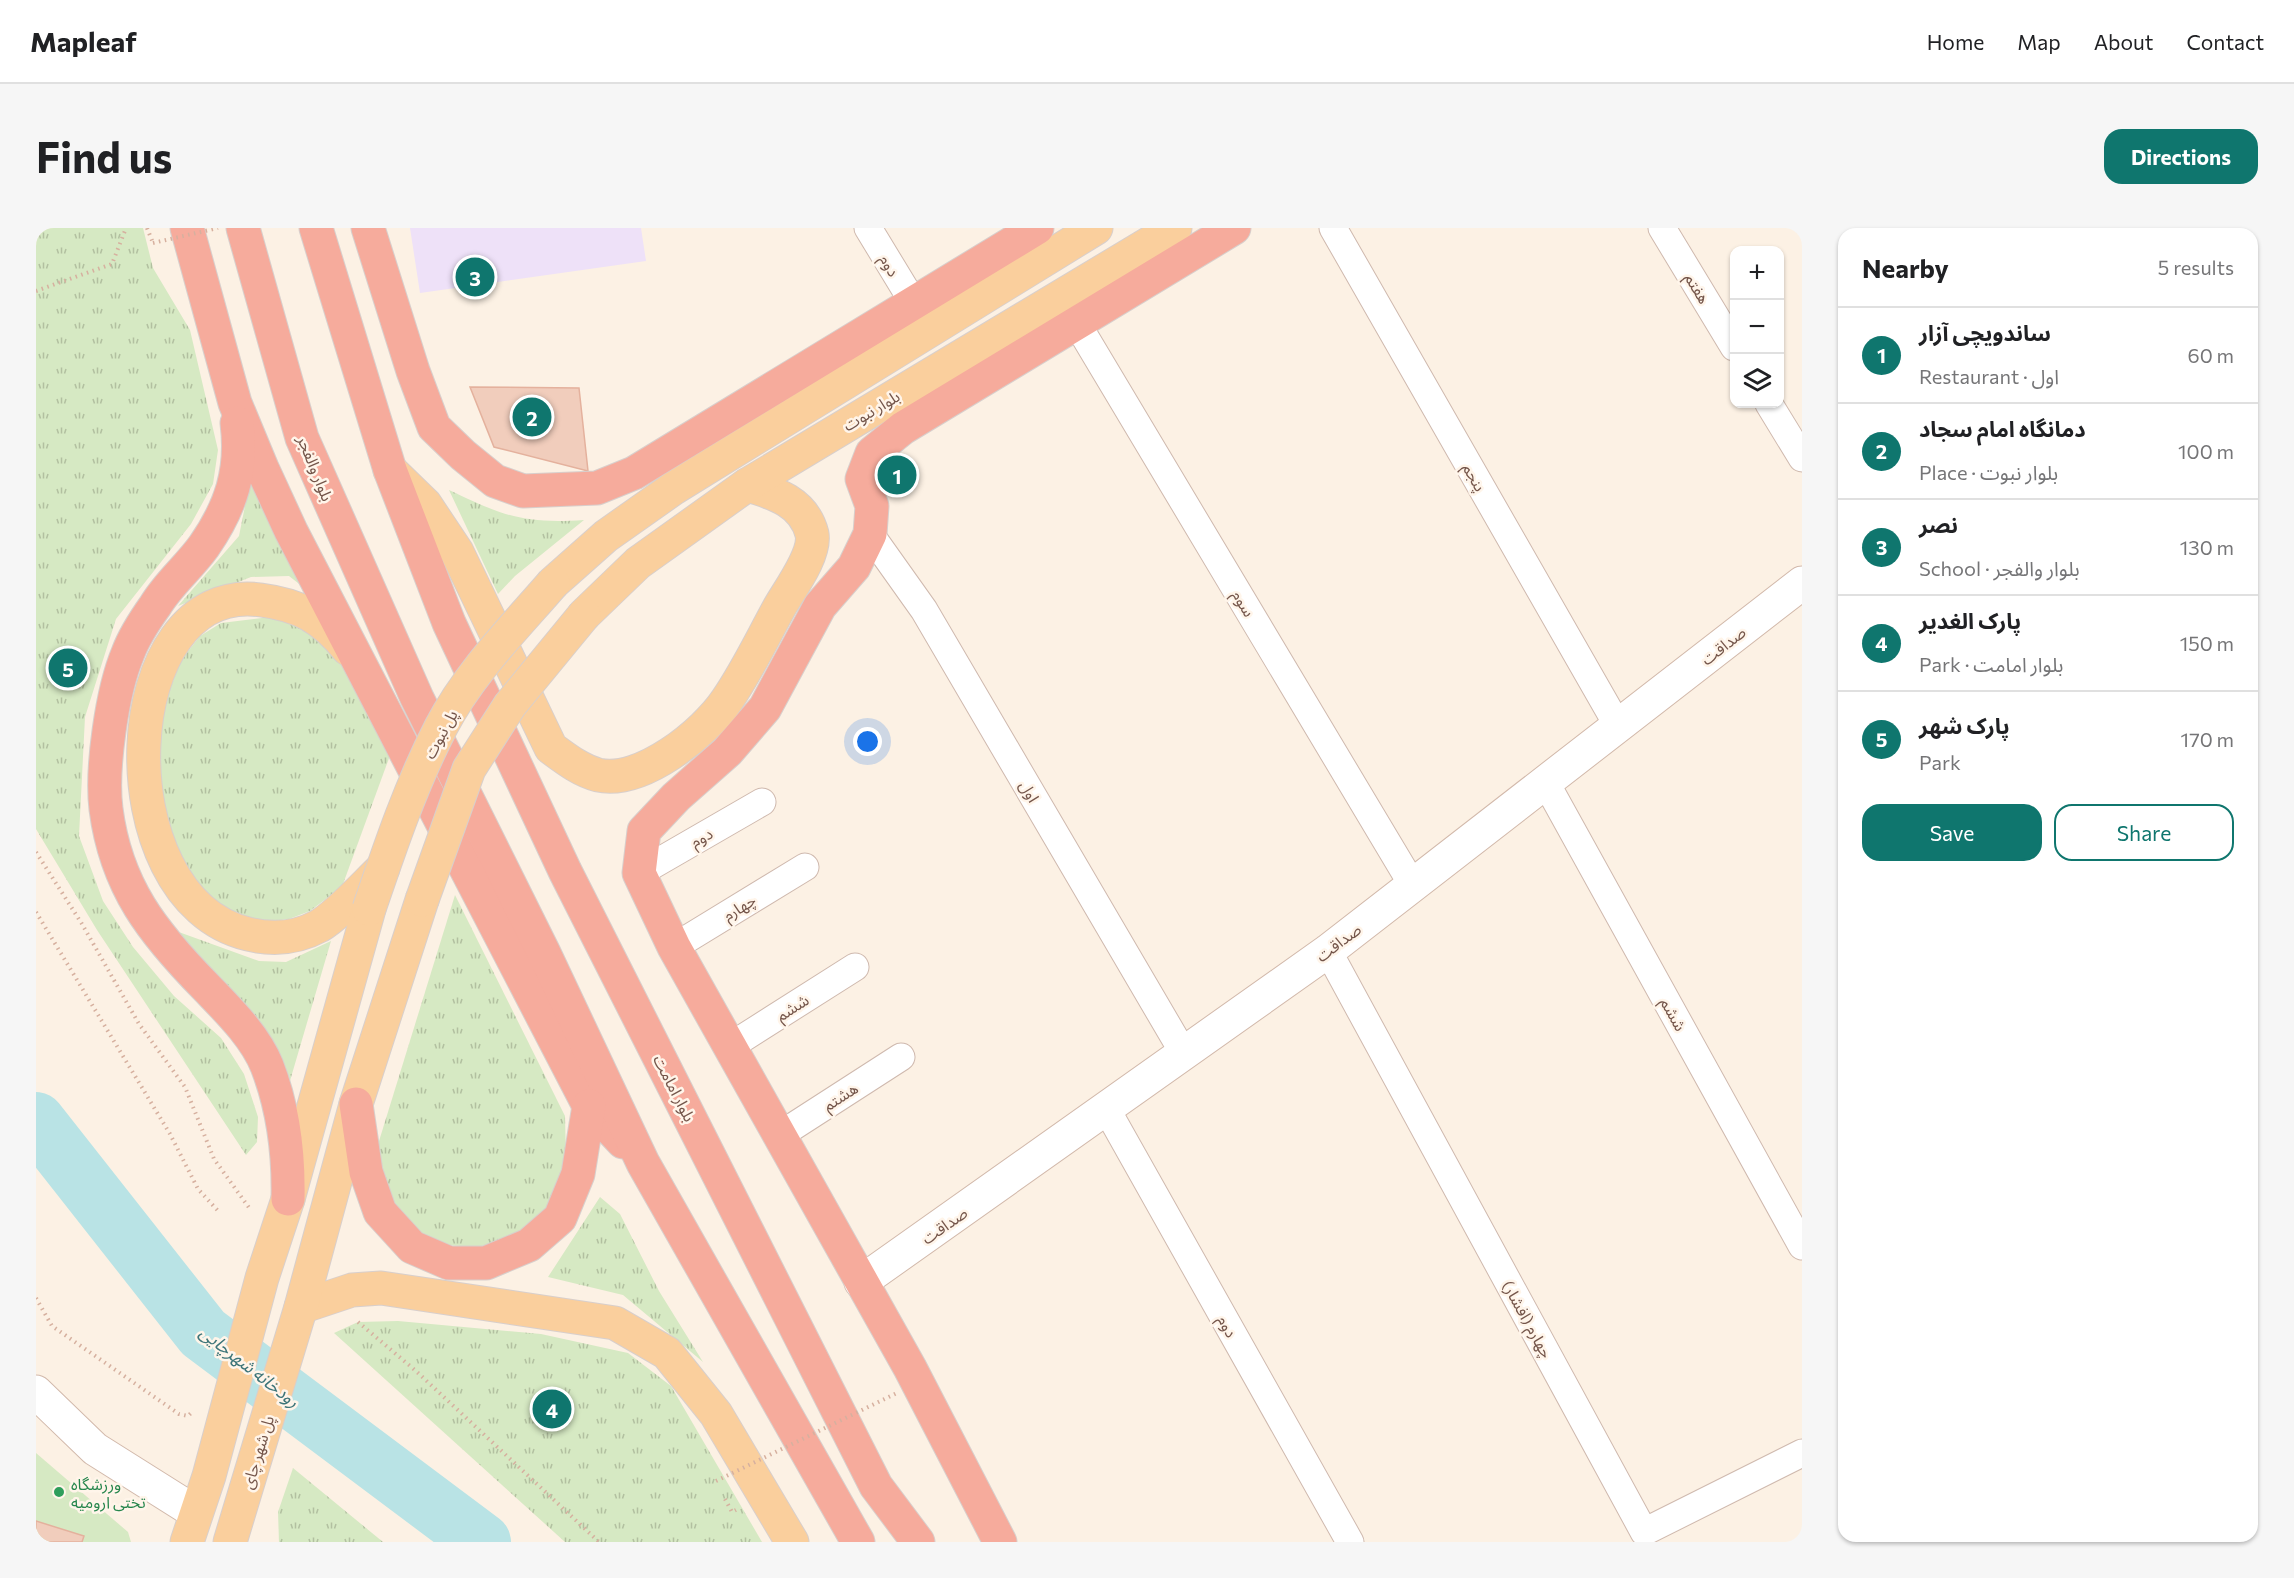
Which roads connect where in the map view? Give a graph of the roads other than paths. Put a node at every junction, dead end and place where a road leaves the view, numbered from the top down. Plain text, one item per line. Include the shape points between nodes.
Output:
1 (243, 228) edge
2 (316, 228) edge
3 (368, 228) edge
4 (868, 228) edge
5 (1036, 228) edge
6 (1096, 228) edge
7 (1175, 228) edge
8 (1234, 228) edge
9 (1333, 228) edge
10 (1662, 228) edge
11 (180, 239) edge
12 (913, 302) junction
13 (1076, 322) junction
14 (1730, 341) edge
15 (235, 404) junction
16 (1771, 408) edge
17 (1802, 458) edge
18 (390, 470) junction
19 (747, 485) junction
20 (870, 534) junction
21 (1802, 583) edge
22 (360, 664) junction
23 (1618, 726) junction
24 (1546, 783) junction
25 (762, 802) dead end
26 (805, 867) dead end
27 (383, 868) junction
28 (639, 873) junction
29 (1412, 884) junction
30 (422, 900) joint
31 (674, 947) junction
32 (1328, 951) junction
33 (855, 966) dead end
34 (729, 1047) junction
35 (1183, 1052) junction
36 (901, 1057) dead end
37 (356, 1104) junction
38 (589, 1106) junction
39 (1107, 1110) junction
40 (780, 1135) junction
41 (643, 1163) junction
42 (288, 1199) junction
43 (1802, 1246) edge
44 (861, 1282) junction
45 (301, 1307) junction
46 (36, 1392) edge
47 (1802, 1454) edge
48 (191, 1527) edge
49 (232, 1535) edge
50 (1647, 1537) edge
51 (792, 1542) edge
52 (858, 1542) edge
53 (918, 1542) edge
54 (1000, 1542) edge
55 (1350, 1542) edge

1 - 41 highway, بلوار والفجر via 302,438 417,698
2 - 18 highway
3 - 12 highway via 434,427 495,481 523,491 597,488 634,473
4 - 12 street, دوم
5 - 12 highway
6 - 27 main road, پل نبوت, bridge via 674,488 606,536 553,583 476,673 442,725
7 - 19 main road, بلوار نبوت
8 - 13 highway
9 - 23 street, پنجم
10 - 14 street, هفتم
11 - 15 highway
13 - 20 highway via 903,428 872,453 862,479 872,506
13 - 29 street, سوم
15 - 22 highway via 291,531
15 - 42 highway via 240,446 234,493 204,546 155,604 128,653 108,740 106,807 115,858 134,898 180,961 242,1026 266,1065 289,1152
16 - 17 street
18 - 19 main road via 425,504 457,552 551,748 574,766 600,776 639,771 663,758 691,738 726,702 806,562 812,536 803,512 779,494
18 - 53 highway, بلوار امامت via 449,623 565,871 871,1476
19 - 30 main road, بلوار نبوت, bridge via 638,563 584,615 510,705 469,769
20 - 28 highway via 855,567 820,606 765,708 727,752 644,831
20 - 35 street, اول via 924,610
21 - 23 street, صداقت
22 - 27 main road via 318,617 282,603 244,597 205,610 175,636 160,668 145,735 143,783 148,815 176,878 216,922 243,933 267,938 296,935 320,925
22 - 38 highway
23 - 24 street, صداقت
24 - 29 street, صداقت
24 - 43 street, ششم
25 - 28 street, دوم
26 - 31 street, چهارم
27 - 42 main road, پل نبوت, bridge
28 - 31 highway
29 - 32 street, صداقت
30 - 37 main road, پل شهر چای
31 - 34 highway
32 - 35 street, صداقت
32 - 50 street, چهارم (افشار)
33 - 34 street, ششم
34 - 40 highway
35 - 39 street, صداقت
36 - 40 street, هشتم
37 - 38 highway via 366,1172 380,1212 412,1247 449,1263 486,1263 529,1245 560,1218 578,1174
37 - 45 main road, پل شهر چای
38 - 41 highway
39 - 44 street, صداقت
39 - 55 street, دوم
40 - 44 highway
41 - 52 highway
42 - 48 main road, پل نبوت
44 - 54 highway
45 - 49 main road, پل شهر چای
45 - 51 main road via 352,1290 381,1288 615,1323 667,1353 716,1414
46 - 48 street via 95,1449
47 - 50 street, چهارم (افشار)

